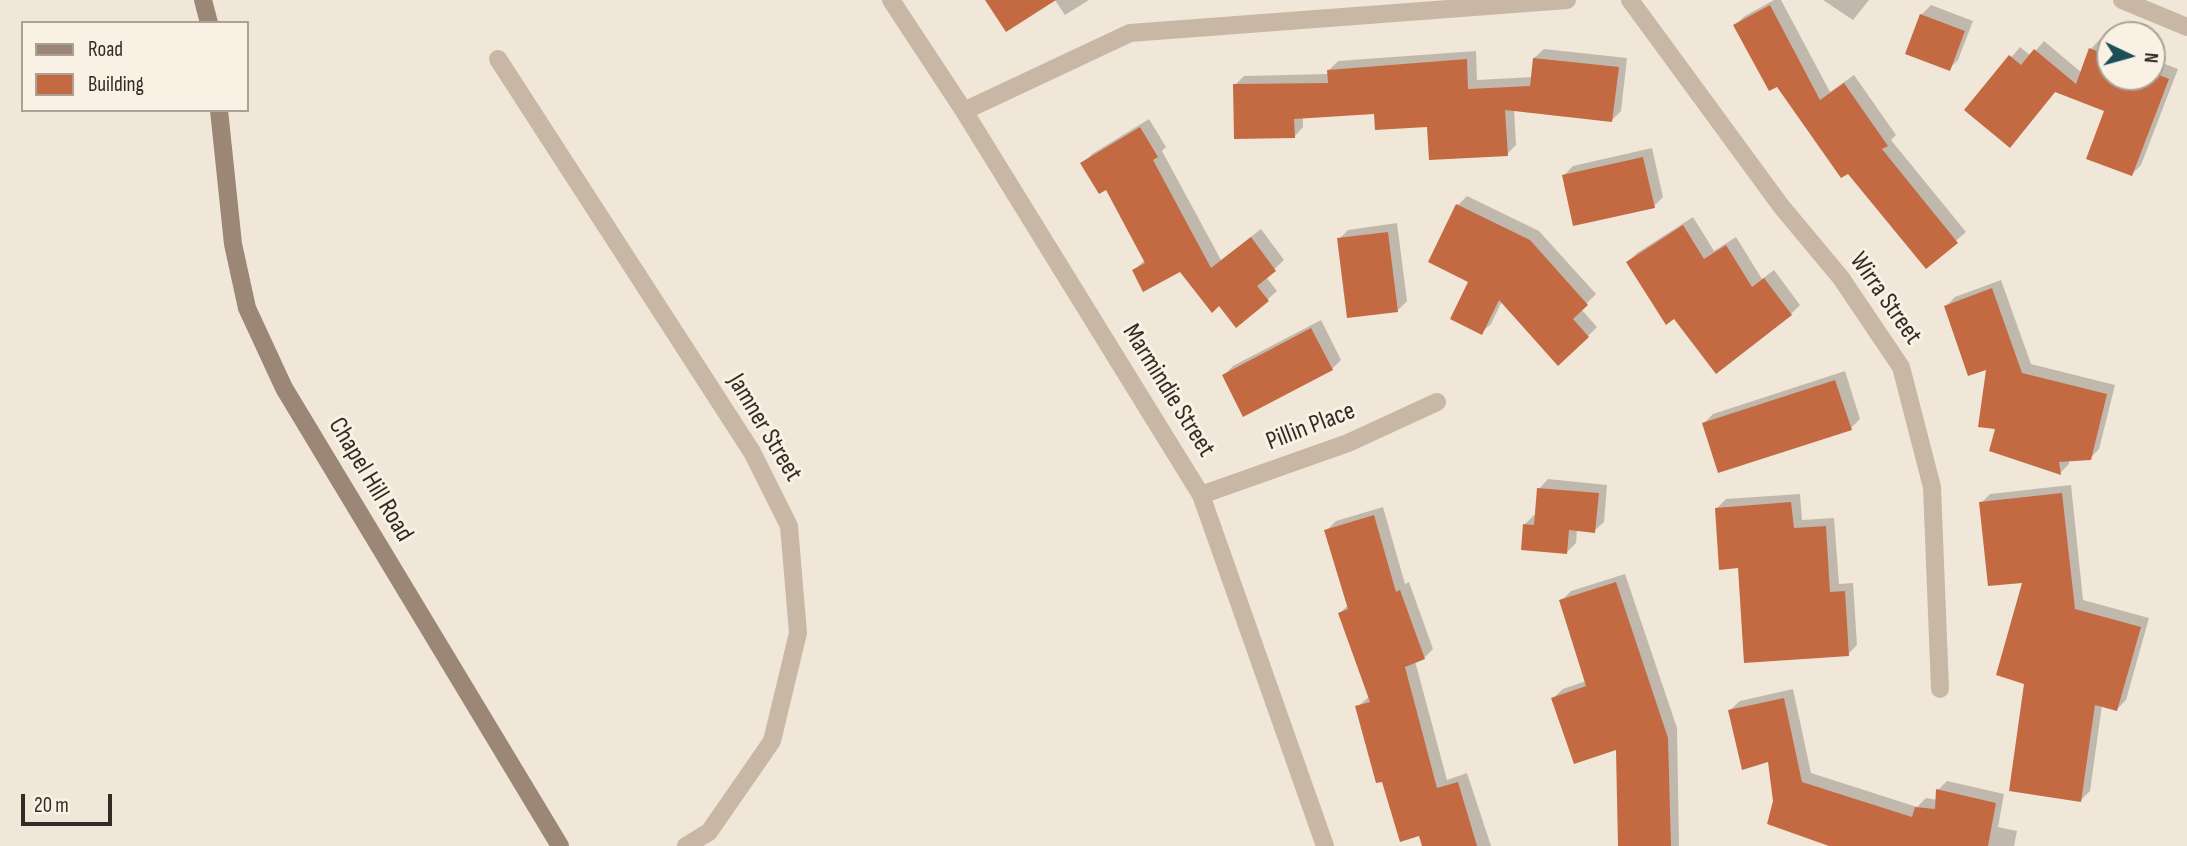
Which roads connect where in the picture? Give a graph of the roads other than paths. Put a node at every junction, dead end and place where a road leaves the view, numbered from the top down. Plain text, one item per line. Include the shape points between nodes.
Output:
1 (203, 0) edge
2 (891, 0) edge
3 (1567, 0) edge
4 (1630, 0) edge
5 (2122, 0) edge
6 (208, 21) edge
7 (2187, 27) edge
8 (498, 59) dead end
9 (964, 111) junction
10 (219, 112) edge
11 (1437, 402) dead end
12 (1201, 495) junction
13 (1940, 689) dead end
14 (560, 846) edge
15 (686, 846) edge
16 (1325, 846) edge

1 - 6 main road
2 - 9 street, Marmindie Street
3 - 9 street via 1130,33
4 - 13 street, Wirra Street via 1841,278 1901,367 1932,487
5 - 7 street
8 - 15 street, Jamner Street via 751,452 789,526 798,632 772,741 709,832
9 - 12 street, Marmindie Street
10 - 14 main road, Chapel Hill Road via 233,244 247,308 284,388
11 - 12 street, Pillin Place via 1348,443
12 - 16 street, Marmindie Street

